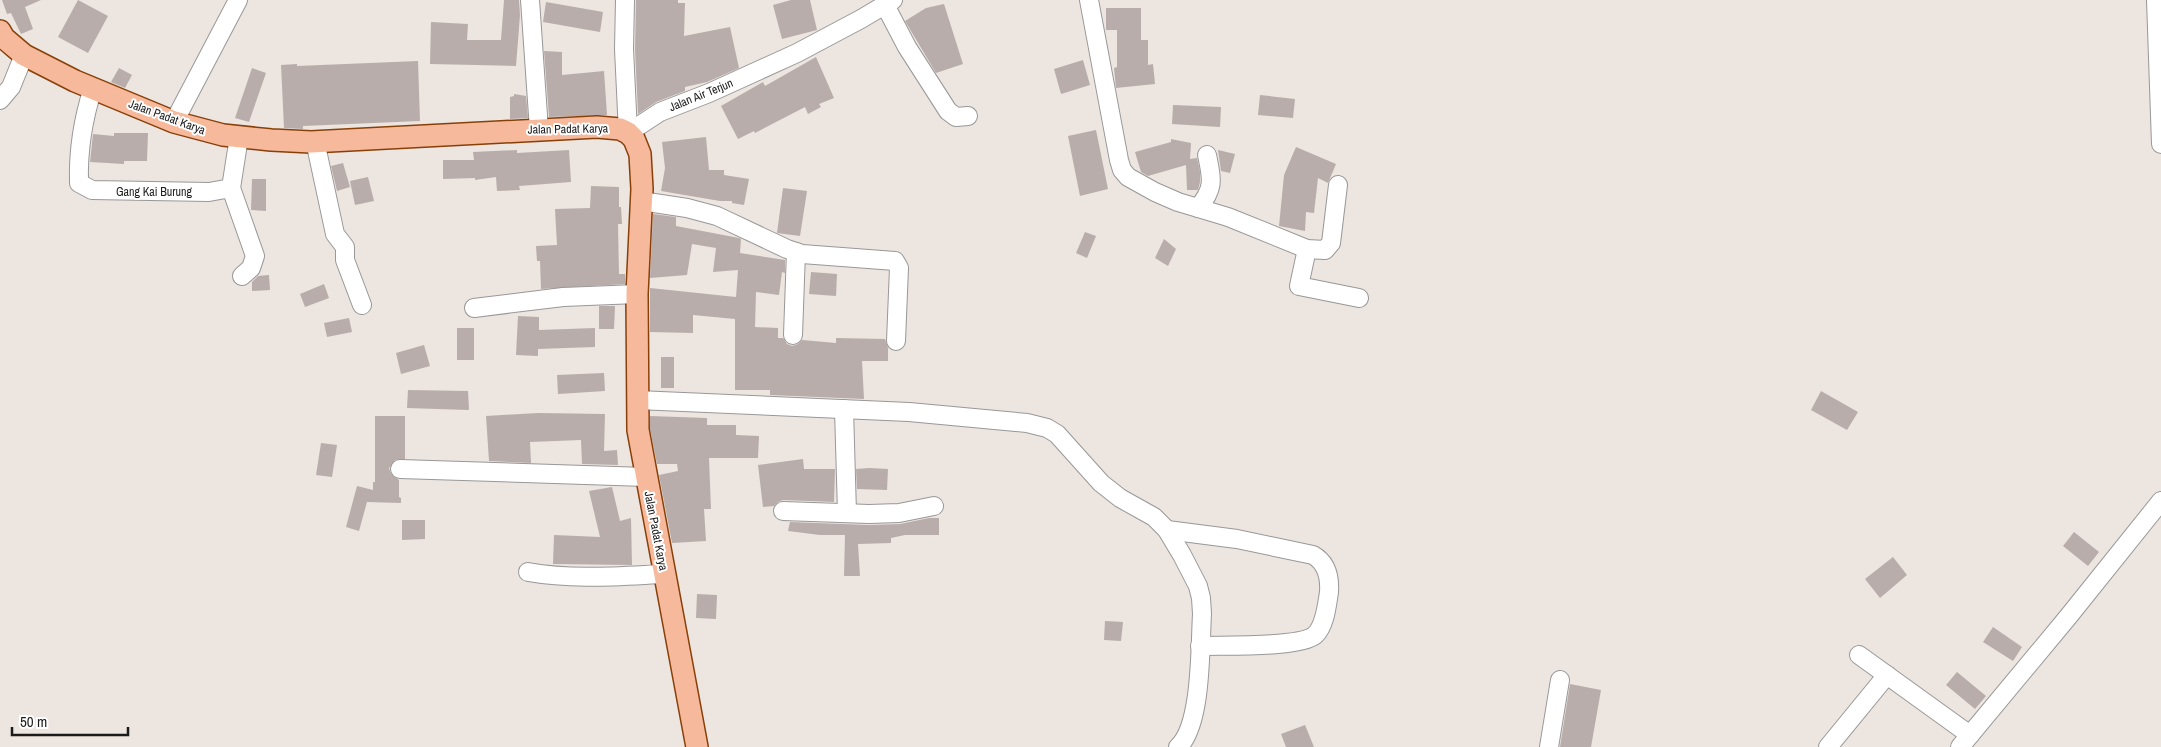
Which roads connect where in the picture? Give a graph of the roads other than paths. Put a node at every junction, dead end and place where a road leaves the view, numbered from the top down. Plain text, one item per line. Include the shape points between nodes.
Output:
1 (238, 0) edge
2 (530, 0) edge
3 (625, 0) edge
4 (1089, 0) edge
5 (2156, 0) edge
6 (889, 2) edge
7 (0, 31) edge
8 (24, 55) junction
9 (93, 88) junction
10 (0, 100) edge
11 (968, 116) dead end
12 (174, 122) junction
13 (539, 130) junction
14 (628, 133) junction
15 (239, 137) junction
16 (315, 142) junction
17 (2161, 144) edge
18 (1207, 155) dead end
19 (1338, 185) dead end
20 (231, 188) junction
21 (641, 201) junction
22 (1198, 208) junction
23 (1307, 249) junction
24 (796, 252) junction
25 (242, 276) dead end
26 (637, 294) junction
27 (1359, 298) dead end
28 (362, 305) dead end
29 (474, 308) dead end
30 (793, 335) dead end
31 (896, 341) dead end
32 (637, 400) junction
33 (844, 409) junction
34 (400, 469) dead end
35 (646, 477) junction
36 (2161, 501) edge
37 (934, 506) dead end
38 (783, 511) dead end
39 (847, 514) junction
40 (1167, 530) junction
41 (528, 572) dead end
42 (664, 574) junction
43 (1200, 646) junction
44 (1859, 655) dead end
45 (1887, 675) junction
46 (1560, 680) dead end
47 (1965, 741) edge
48 (697, 747) edge
49 (1178, 747) edge
50 (1549, 747) edge
51 (1828, 747) edge

1 - 12 street
2 - 13 street
3 - 14 street
4 - 22 street via 1122,170 1137,183
5 - 17 street
6 - 11 street via 908,47 948,111 956,117
6 - 14 street, Jalan Air Terjun via 797,52 660,112
7 - 8 main road, Jalan Padat Karya
8 - 9 main road, Jalan Padat Karya
8 - 10 street via 11,87
9 - 12 main road, Jalan Padat Karya
9 - 20 street, Gang Kai Burung via 86,108 79,183 92,190 106,192 209,192
12 - 15 main road, Jalan Padat Karya via 210,133
13 - 14 main road, Jalan Padat Karya via 597,127
13 - 16 main road, Jalan Padat Karya
14 - 21 main road, Jalan Padat Karya via 640,154
15 - 16 main road, Jalan Padat Karya
15 - 20 street
16 - 28 street via 335,234 345,247 345,260
18 - 22 street via 1211,187
19 - 23 street via 1331,244 1325,250
20 - 25 street via 255,256 251,268
21 - 24 street via 717,216
21 - 26 main road, Jalan Padat Karya
22 - 23 street
23 - 27 street via 1299,286
24 - 30 street
24 - 31 street via 895,261 899,268
26 - 29 street
26 - 32 main road, Jalan Padat Karya
32 - 33 street
32 - 35 main road, Jalan Padat Karya
33 - 39 street
33 - 40 street via 966,416 1047,428 1057,434 1101,483 1154,517
34 - 35 street
35 - 42 main road, Jalan Padat Karya
36 - 47 street
37 - 39 street via 900,513
38 - 39 street
40 - 43 street via 1199,591 1202,614
40 - 43 street via 1238,539 1313,555 1321,560 1330,581 1326,610 1317,632 1310,638 1290,643
41 - 42 street via 591,578
42 - 48 main road, Jalan Padat Karya
43 - 49 street via 1193,722
44 - 45 street
45 - 47 street
45 - 51 street
46 - 50 street

